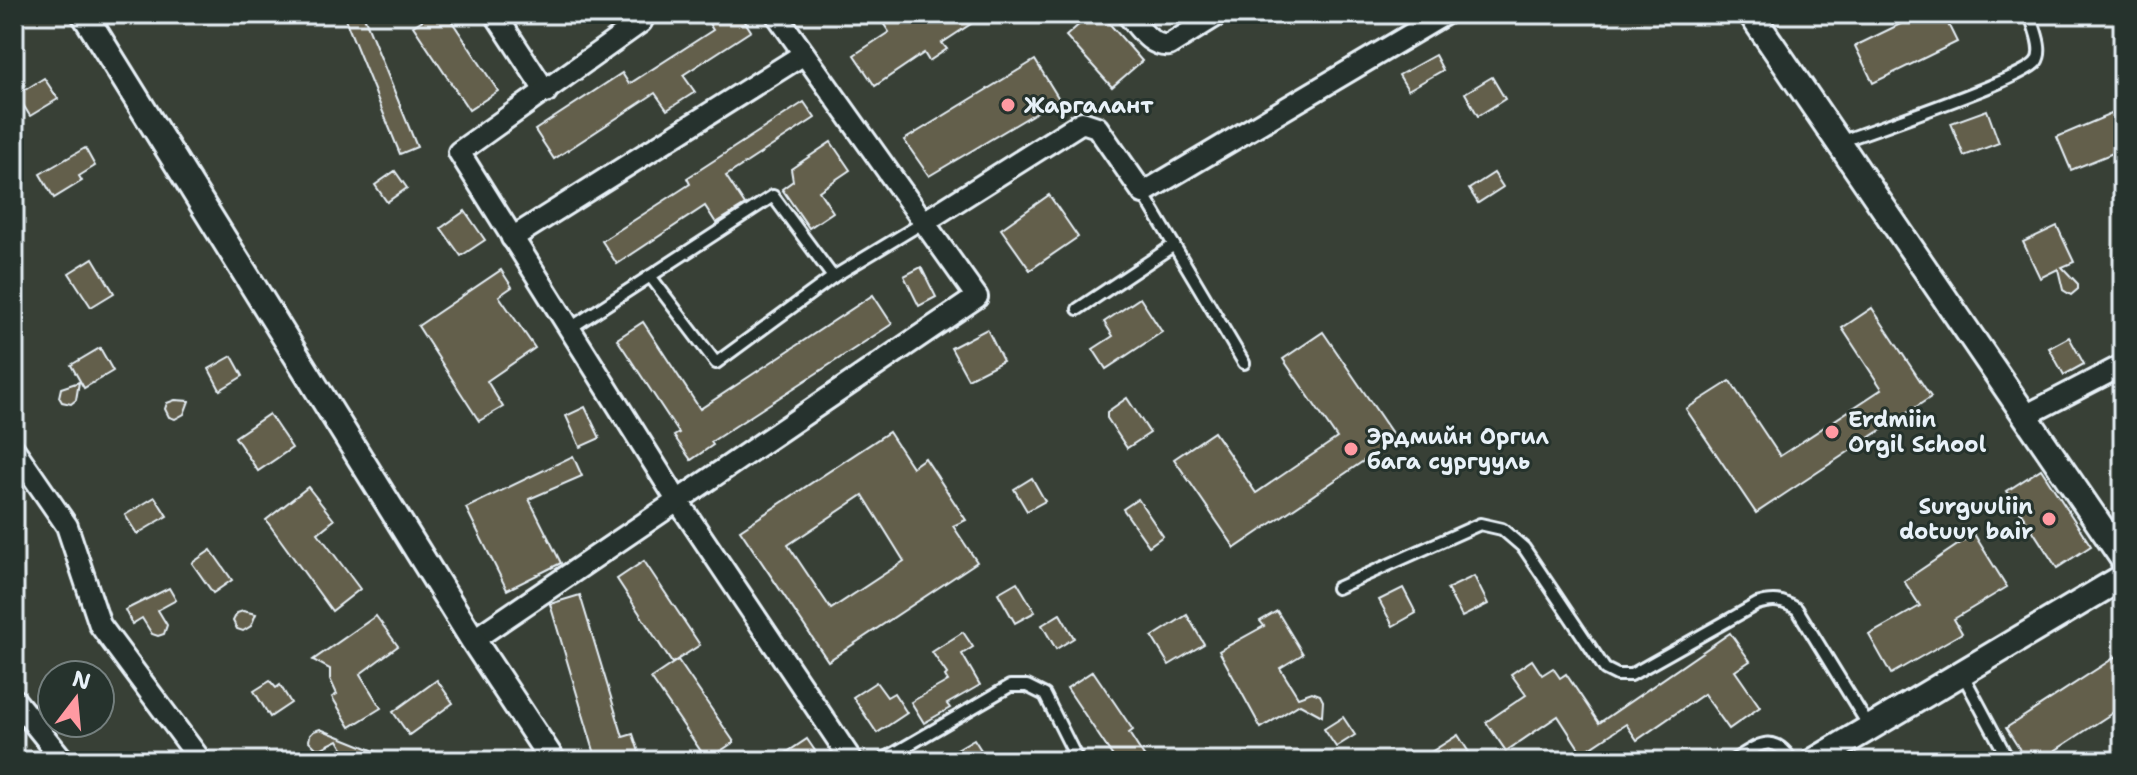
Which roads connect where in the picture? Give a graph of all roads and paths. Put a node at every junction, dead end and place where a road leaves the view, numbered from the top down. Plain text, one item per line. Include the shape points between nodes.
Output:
1 (84, 14) edge
2 (495, 14) edge
3 (645, 14) edge
4 (776, 14) edge
5 (1127, 14) edge
6 (1219, 14) edge
7 (1445, 14) edge
8 (1751, 14) edge
9 (2030, 14) edge
10 (804, 54) junction
11 (546, 92) junction
12 (1838, 142) junction
13 (1143, 193) junction
14 (924, 222) junction
15 (512, 238) junction
16 (1174, 245) junction
17 (650, 276) junction
18 (833, 277) junction
19 (1078, 309) dead end
20 (569, 329) junction
21 (1244, 363) dead end
22 (2123, 365) edge
23 (2025, 416) junction
24 (14, 449) edge
25 (677, 500) junction
26 (2123, 559) edge
27 (2123, 577) edge
28 (1337, 588) dead end
29 (473, 640) junction
30 (1962, 673) junction
31 (14, 699) edge
32 (1870, 728) junction
33 (64, 761) edge
34 (201, 761) edge
35 (553, 761) edge
36 (852, 761) edge
37 (881, 761) edge
38 (1078, 761) edge
39 (1732, 761) edge
40 (1792, 761) edge
41 (1814, 761) edge
42 (2009, 761) edge

1 - 29 street
2 - 11 street
3 - 11 street
4 - 10 street
5 - 6 street via 1162,46
7 - 13 street
8 - 12 street
9 - 12 lane via 2039,49 2028,68
10 - 14 street
10 - 15 street
11 - 15 street via 459,152
12 - 23 street
13 - 14 street via 1097,127 1082,122
13 - 16 lane
14 - 18 lane
14 - 25 street via 977,297
15 - 20 street
16 - 19 lane
16 - 21 lane
17 - 18 lane via 773,196
17 - 18 lane via 716,363
17 - 20 lane
20 - 25 street
22 - 23 street
23 - 26 street
24 - 34 street via 67,526 100,625
25 - 29 street
25 - 36 street
27 - 30 street
28 - 32 lane via 1480,524 1502,529 1524,548 1605,669 1617,675 1631,675 1757,604 1784,601 1797,609
29 - 35 street
30 - 32 street
30 - 42 lane
31 - 33 street
32 - 41 street
37 - 38 lane via 1010,686 1027,686 1045,695
39 - 40 lane via 1770,743 1784,748

